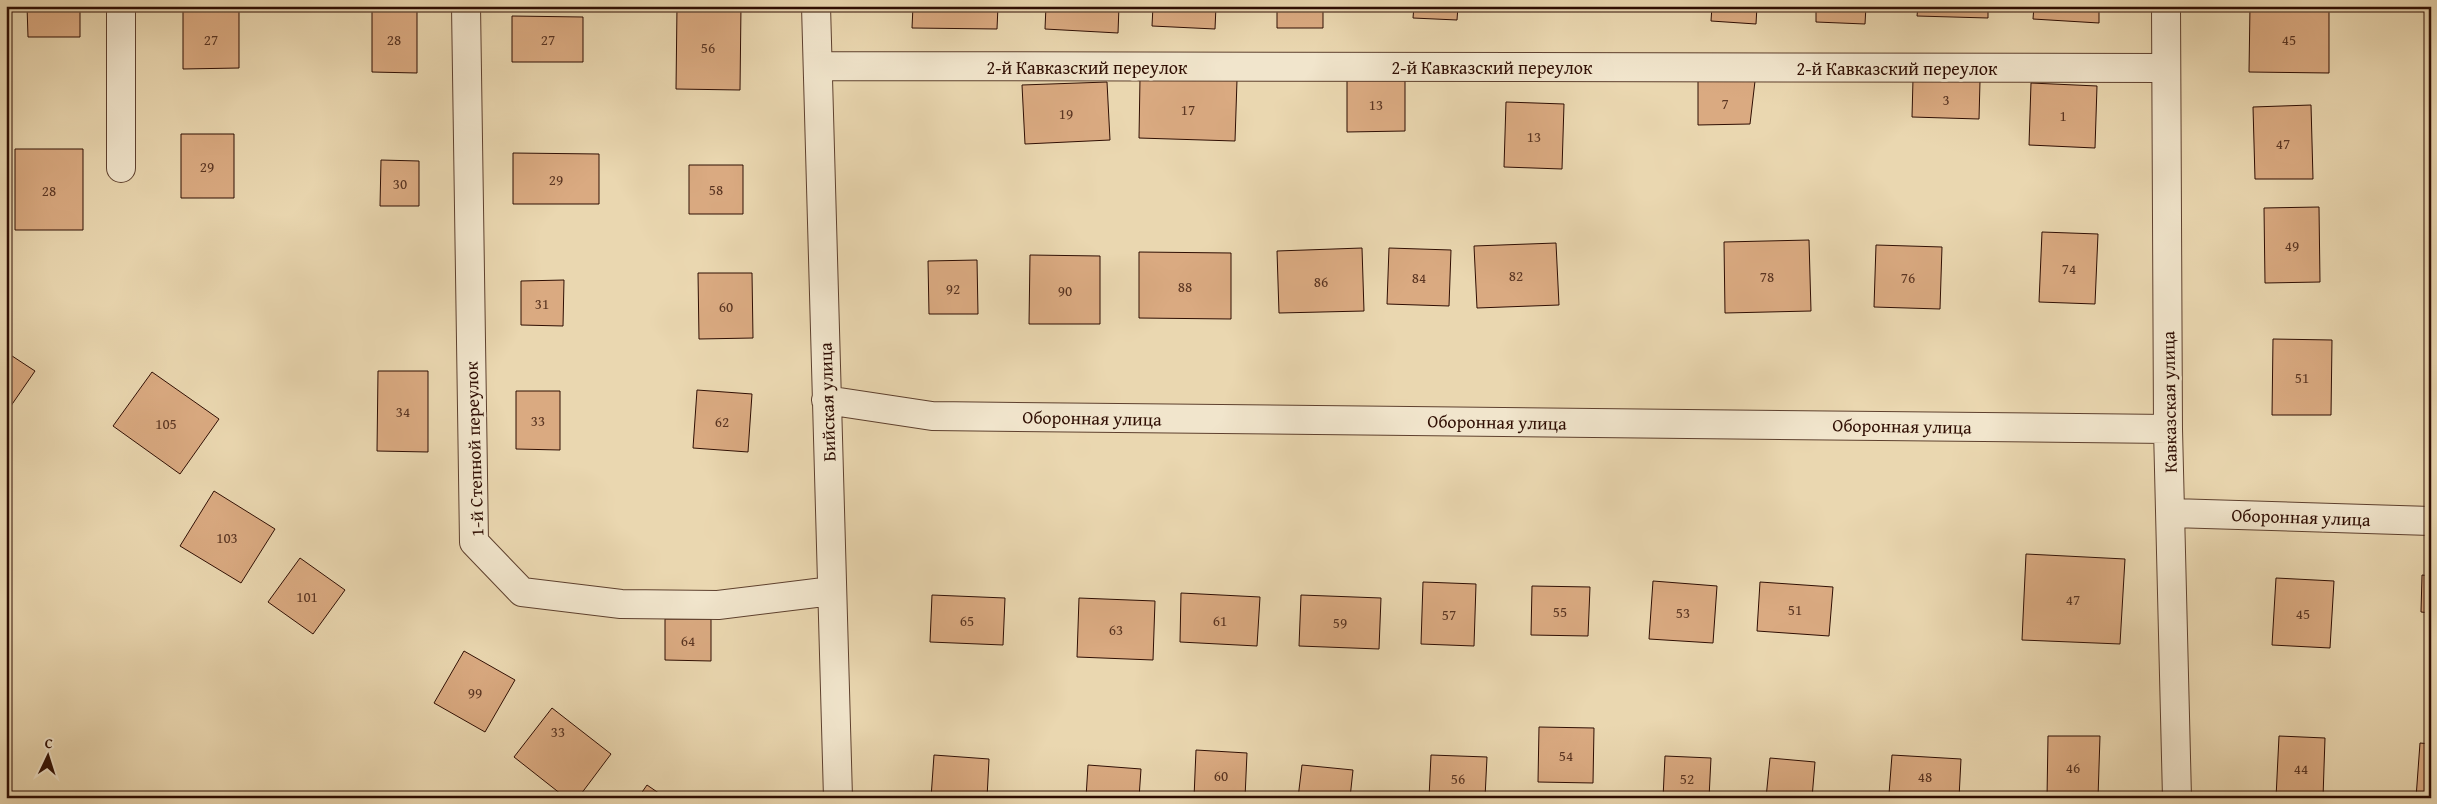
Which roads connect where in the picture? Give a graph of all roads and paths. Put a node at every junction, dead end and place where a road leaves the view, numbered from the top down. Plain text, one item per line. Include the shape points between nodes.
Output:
1 (122, 6) edge
2 (466, 6) edge
3 (816, 6) edge
4 (2166, 6) edge
5 (818, 66) junction
6 (2166, 68) junction
7 (121, 168) dead end
8 (826, 400) junction
9 (2168, 429) junction
10 (2172, 513) junction
11 (2431, 521) edge
12 (832, 591) junction
13 (838, 798) edge
14 (2178, 798) edge

1 - 7 street
2 - 12 street, 1-й Степной переулок via 474,542 522,592 621,604 718,605
3 - 5 street, Бийская улица
4 - 6 street, Кавказская улица
5 - 6 street, 2-й Кавказский переулок
5 - 8 street, Бийская улица
6 - 9 street, Кавказская улица
8 - 9 street, Оборонная улица via 932,416
8 - 12 street, Бийская улица
9 - 10 street, Кавказская улица
10 - 11 street, Оборонная улица
10 - 14 street, Кавказская улица
12 - 13 street, Бийская улица

